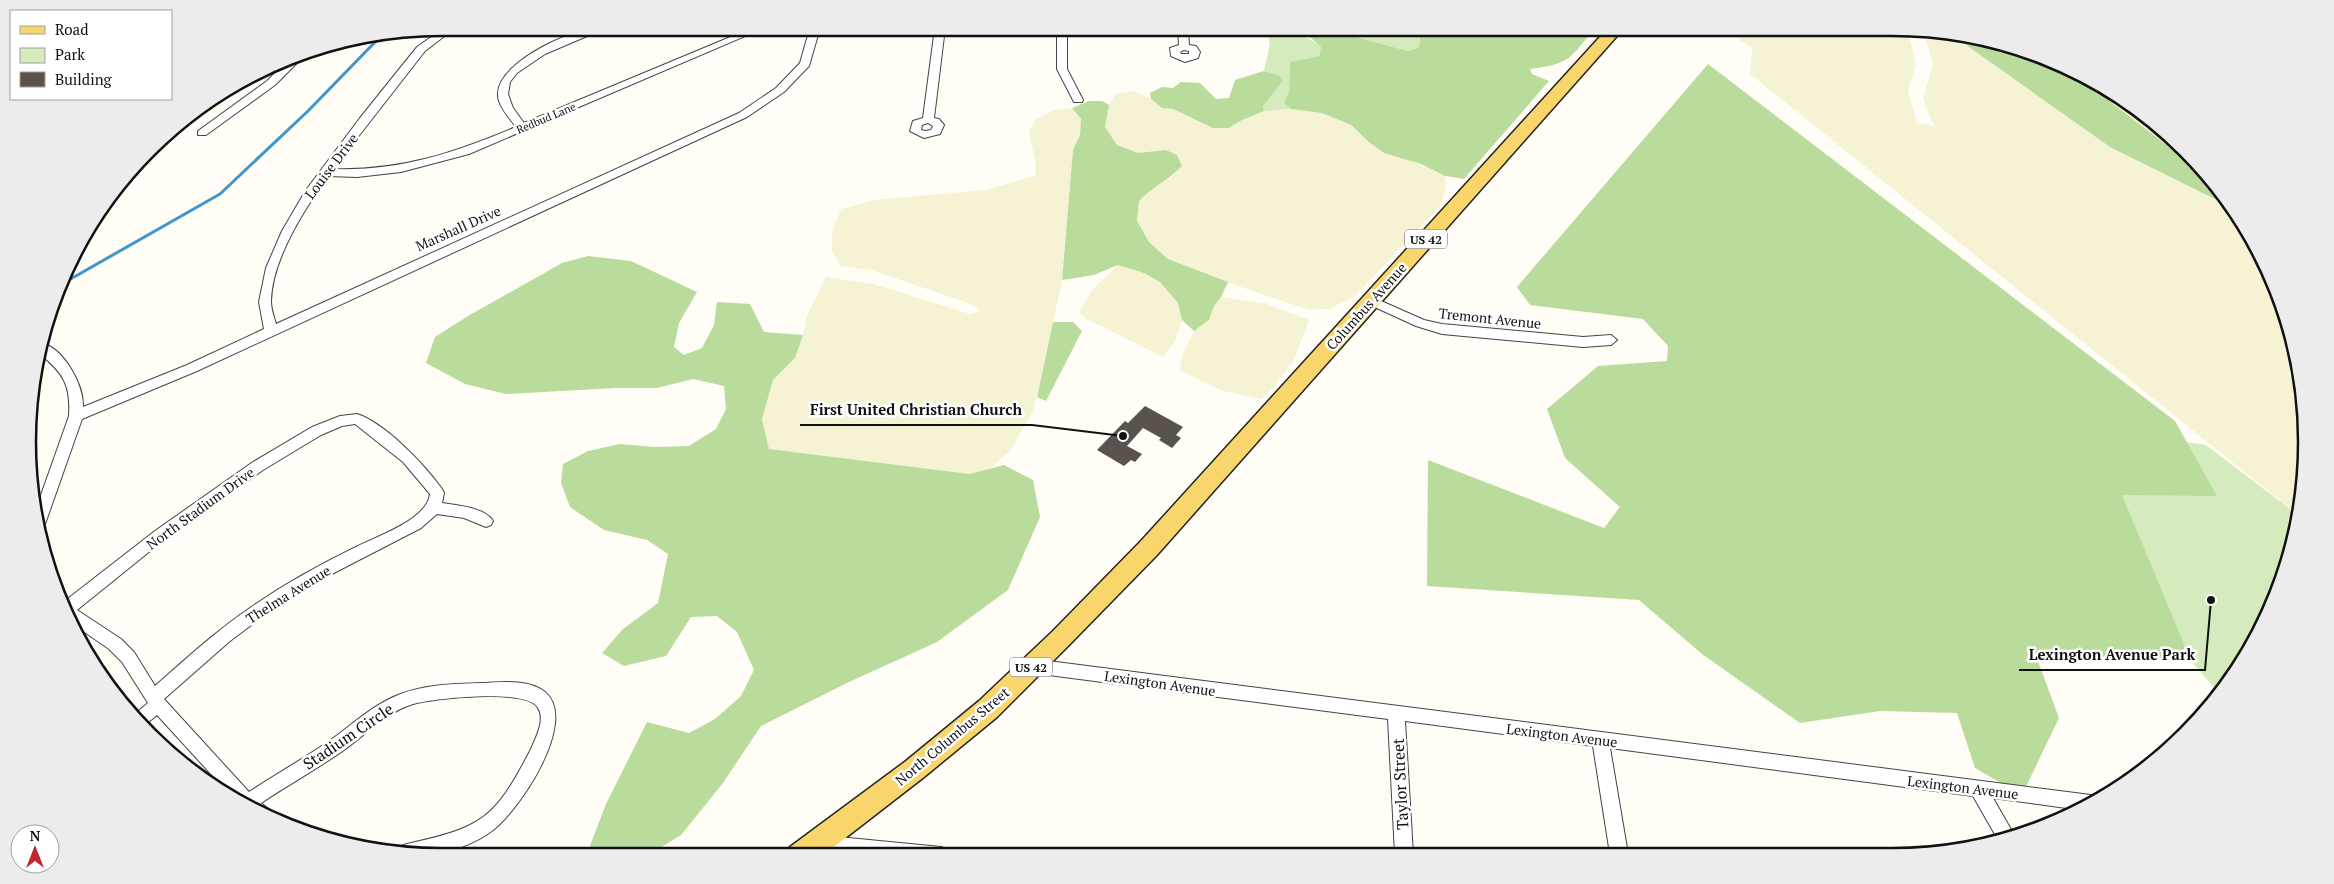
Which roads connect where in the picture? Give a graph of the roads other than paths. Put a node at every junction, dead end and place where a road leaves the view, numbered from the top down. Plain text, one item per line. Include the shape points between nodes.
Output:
1 (439, 36) edge
2 (581, 36) edge
3 (740, 36) edge
4 (813, 36) edge
5 (939, 36) edge
6 (1062, 36) edge
7 (1183, 36) edge
8 (1609, 36) edge
9 (1184, 47) dead end
10 (287, 67) edge
11 (1078, 100) dead end
12 (928, 120) dead end
13 (522, 128) junction
14 (202, 133) dead end
15 (325, 172) junction
16 (1372, 301) junction
17 (271, 331) junction
18 (1611, 340) dead end
19 (47, 351) edge
20 (76, 416) junction
21 (1236, 451) joint
22 (433, 508) junction
23 (43, 511) edge
24 (486, 521) dead end
25 (71, 605) edge
26 (77, 619) edge
27 (1033, 666) junction
28 (156, 700) junction
29 (1396, 714) junction
30 (144, 717) edge
31 (1600, 740) junction
32 (1978, 789) junction
33 (239, 793) edge
34 (251, 799) edge
35 (2078, 802) edge
36 (2003, 832) edge
37 (425, 847) edge
38 (809, 848) edge
39 (1404, 848) edge
40 (1618, 848) edge

1 - 15 street, Louise Drive via 421,50
2 - 13 street via 538,53 509,75 503,94
3 - 13 street, Redbud Lane
4 - 17 street, Marshall Drive via 805,64 775,94 743,115
5 - 12 street
6 - 11 street via 1062,69
7 - 9 street
8 - 16 main road, Columbus Avenue / US 42
10 - 14 street via 271,83
13 - 15 street, Redbud Lane via 465,152 424,164 377,171
15 - 17 street, Louise Drive via 294,218 276,255 266,295 265,315
16 - 18 street, Tremont Avenue via 1420,323 1442,329 1583,342
16 - 21 main road, Columbus Avenue / US 42
17 - 20 street, Marshall Drive
19 - 20 street via 71,378 77,396
20 - 23 street
21 - 27 main road, North Columbus Street / US 42 via 1146,551
22 - 24 street via 466,512
22 - 25 street, North Stadium Drive via 437,493 409,458 358,420 344,420 306,436 256,468 160,535
22 - 28 street, Thelma Avenue via 416,524 317,574 267,604 234,629
26 - 28 street via 122,651
27 - 29 street, Lexington Avenue
27 - 38 main road, North Columbus Street / US 42 via 981,715 915,769
28 - 30 street, Thelma Avenue
28 - 33 street
29 - 31 street, Lexington Avenue
29 - 39 street, Taylor Street
31 - 32 street, Lexington Avenue
31 - 40 street
32 - 35 street, Lexington Avenue
32 - 36 street
34 - 37 street, Stadium Circle via 338,744 381,712 414,697 429,693 513,688 532,692 547,707 549,718 547,730 520,791 489,824 462,838

